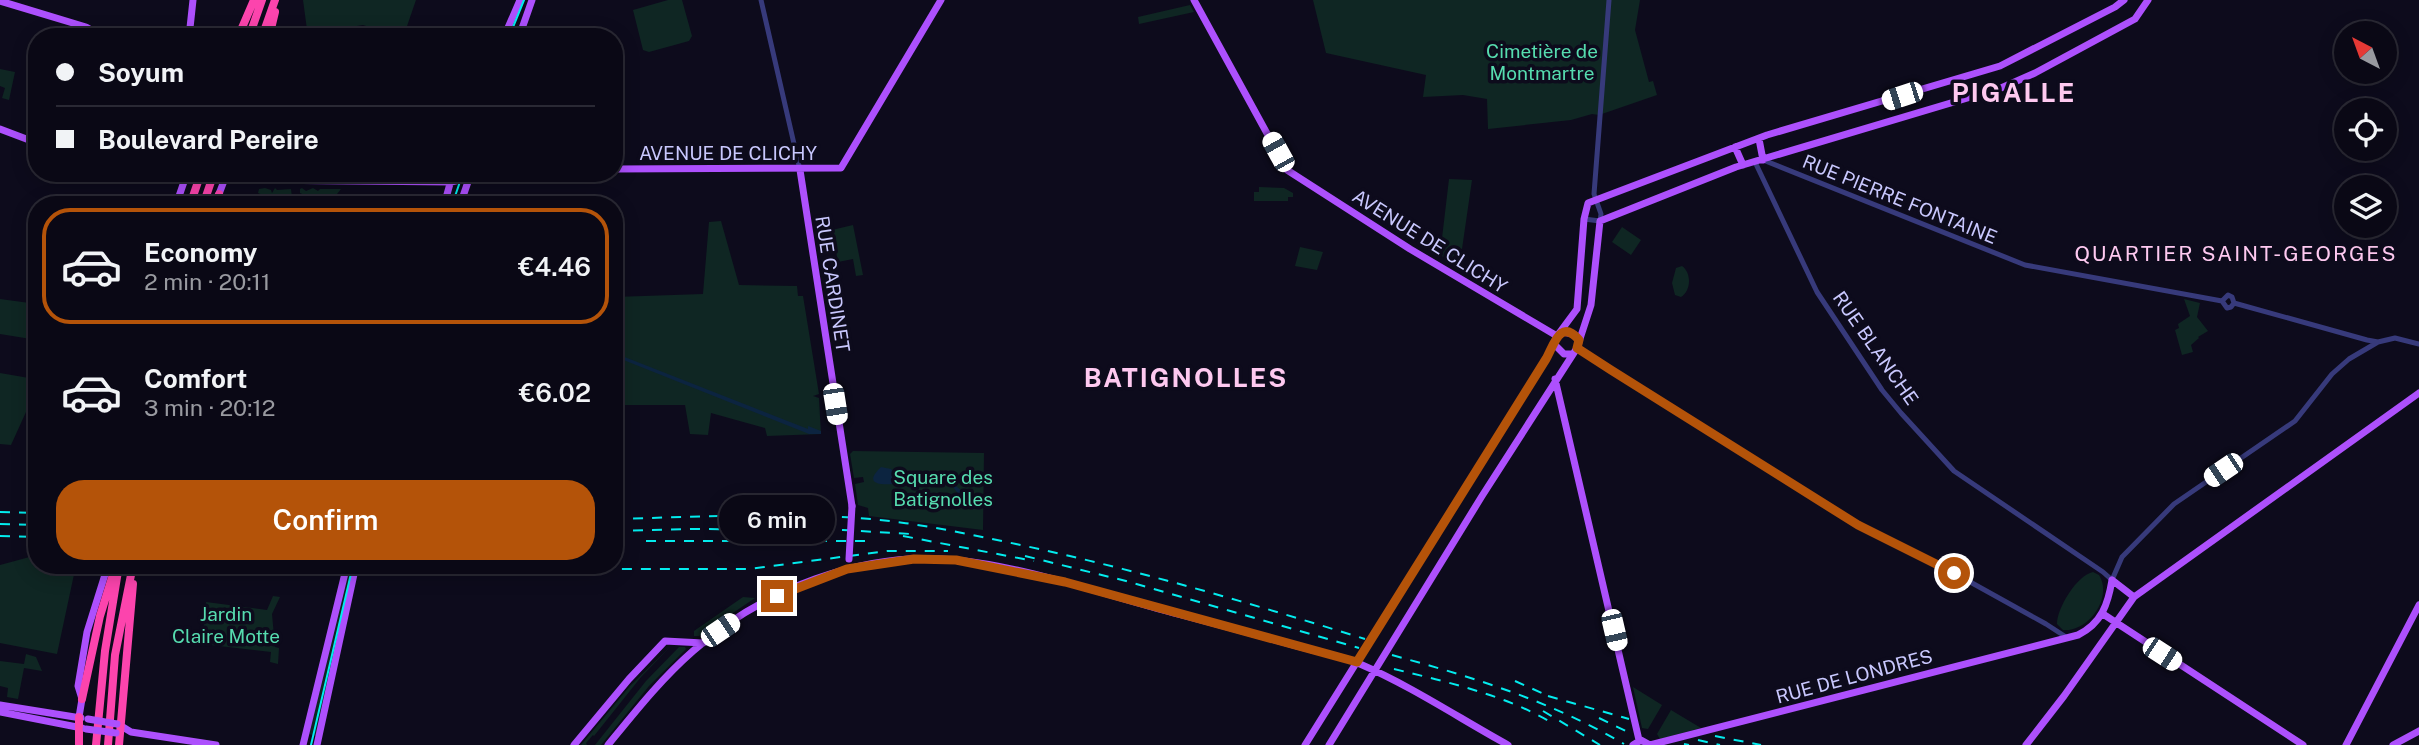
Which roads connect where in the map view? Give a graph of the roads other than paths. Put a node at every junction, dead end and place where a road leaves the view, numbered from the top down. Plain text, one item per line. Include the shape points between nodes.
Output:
1 (193, 0) edge
2 (254, 0) edge
3 (262, 0) edge
4 (276, 0) edge
5 (520, 0) edge
6 (531, 0) edge
7 (761, 0) edge
8 (941, 0) edge
9 (1194, 0) edge
10 (1609, 0) edge
11 (2124, 0) edge
12 (2148, 0) edge
13 (0, 1) edge
14 (88, 28) edge
15 (190, 28) edge
16 (242, 28) edge
17 (252, 28) edge
18 (265, 28) edge
19 (271, 28) edge
20 (508, 28) edge
21 (522, 28) edge
22 (0, 129) edge
23 (1759, 139) junction
24 (28, 140) edge
25 (1735, 147) junction
26 (1759, 161) junction
27 (1743, 165) junction
28 (623, 169) edge
29 (800, 170) junction
30 (224, 182) edge
31 (219, 194) edge
32 (1593, 199) junction
33 (1584, 219) junction
34 (1600, 221) junction
35 (1557, 337) junction
36 (2378, 342) junction
37 (2419, 344) edge
38 (1576, 347) junction
39 (1539, 369) junction
40 (1555, 379) junction
41 (2419, 393) edge
42 (847, 569) junction
43 (105, 574) edge
44 (114, 574) edge
45 (116, 574) edge
46 (131, 574) edge
47 (133, 574) edge
48 (343, 574) edge
49 (356, 574) edge
50 (2112, 580) junction
51 (2134, 597) junction
52 (2419, 605) edge
53 (2103, 614) junction
54 (2116, 624) junction
55 (2066, 638) junction
56 (703, 642) junction
57 (1357, 662) junction
58 (1374, 670) junction
59 (82, 699) junction
60 (0, 705) edge
61 (0, 712) edge
62 (81, 724) junction
63 (119, 729) junction
64 (2419, 731) edge
65 (1636, 743) edge
66 (79, 745) edge
67 (96, 745) edge
68 (108, 745) edge
69 (119, 745) edge
70 (216, 745) edge
71 (303, 745) edge
72 (317, 745) edge
73 (574, 745) edge
74 (608, 745) edge
75 (1305, 745) edge
76 (1329, 745) edge
77 (1508, 745) edge
78 (1650, 745) edge
79 (2026, 745) edge
80 (2303, 745) edge
81 (2346, 745) edge
82 (2393, 745) edge

1 - 15 main road
2 - 16 highway
3 - 17 highway
4 - 18 highway
4 - 19 highway
5 - 20 main road
6 - 21 main road
7 - 29 street
8 - 29 main road, AVENUE DE CLICHY via 841,168
9 - 35 main road, AVENUE DE CLICHY via 1287,170
10 - 32 street
11 - 23 main road via 2000,66
12 - 26 main road via 2130,22 2001,88
13 - 14 main road
22 - 24 main road
23 - 25 main road
23 - 26 main road
25 - 27 main road
25 - 32 main road
26 - 27 main road
26 - 36 street, RUE PIERRE FONTAINE via 2025,265 2222,301 2228,296 2234,303
26 - 50 street, RUE BLANCHE via 1817,292 1882,390 1954,471
27 - 34 main road
28 - 29 main road, AVENUE DE CLICHY
29 - 42 main road, RUE CARDINET, bridge via 852,506
30 - 31 main road
32 - 33 main road
32 - 34 street
33 - 34 street
33 - 35 main road via 1577,309
34 - 38 main road via 1591,305
35 - 38 main road via 1573,333
35 - 38 main road via 1564,354
35 - 39 main road
36 - 37 street via 2395,338
36 - 50 street via 2332,373 2295,421 2174,504 2123,557
38 - 40 main road
38 - 55 street via 1858,525 1954,573
39 - 40 main road
39 - 57 main road
40 - 58 main road
40 - 65 main road
41 - 51 main road
42 - 56 main road via 768,601
42 - 57 main road via 914,559 979,563
43 - 59 main road via 87,632 78,686
44 - 59 highway
45 - 67 highway
46 - 68 highway via 115,655
47 - 63 highway
48 - 71 main road
49 - 72 main road
50 - 51 main road
50 - 53 main road
51 - 54 main road
52 - 81 main road
53 - 54 main road
53 - 55 main road, RUE DE LONDRES via 2085,631
54 - 79 main road
54 - 80 main road
55 - 78 main road, RUE DE LONDRES
56 - 73 main road via 669,641 629,679
56 - 74 main road via 653,690
57 - 58 main road
57 - 75 main road
58 - 76 main road
58 - 77 main road
59 - 62 main road
60 - 62 main road via 38,710
61 - 62 main road
62 - 63 main road, bridge
62 - 63 main road, bridge via 88,719
62 - 66 highway
63 - 69 highway
63 - 70 main road
64 - 82 main road
65 - 78 main road

